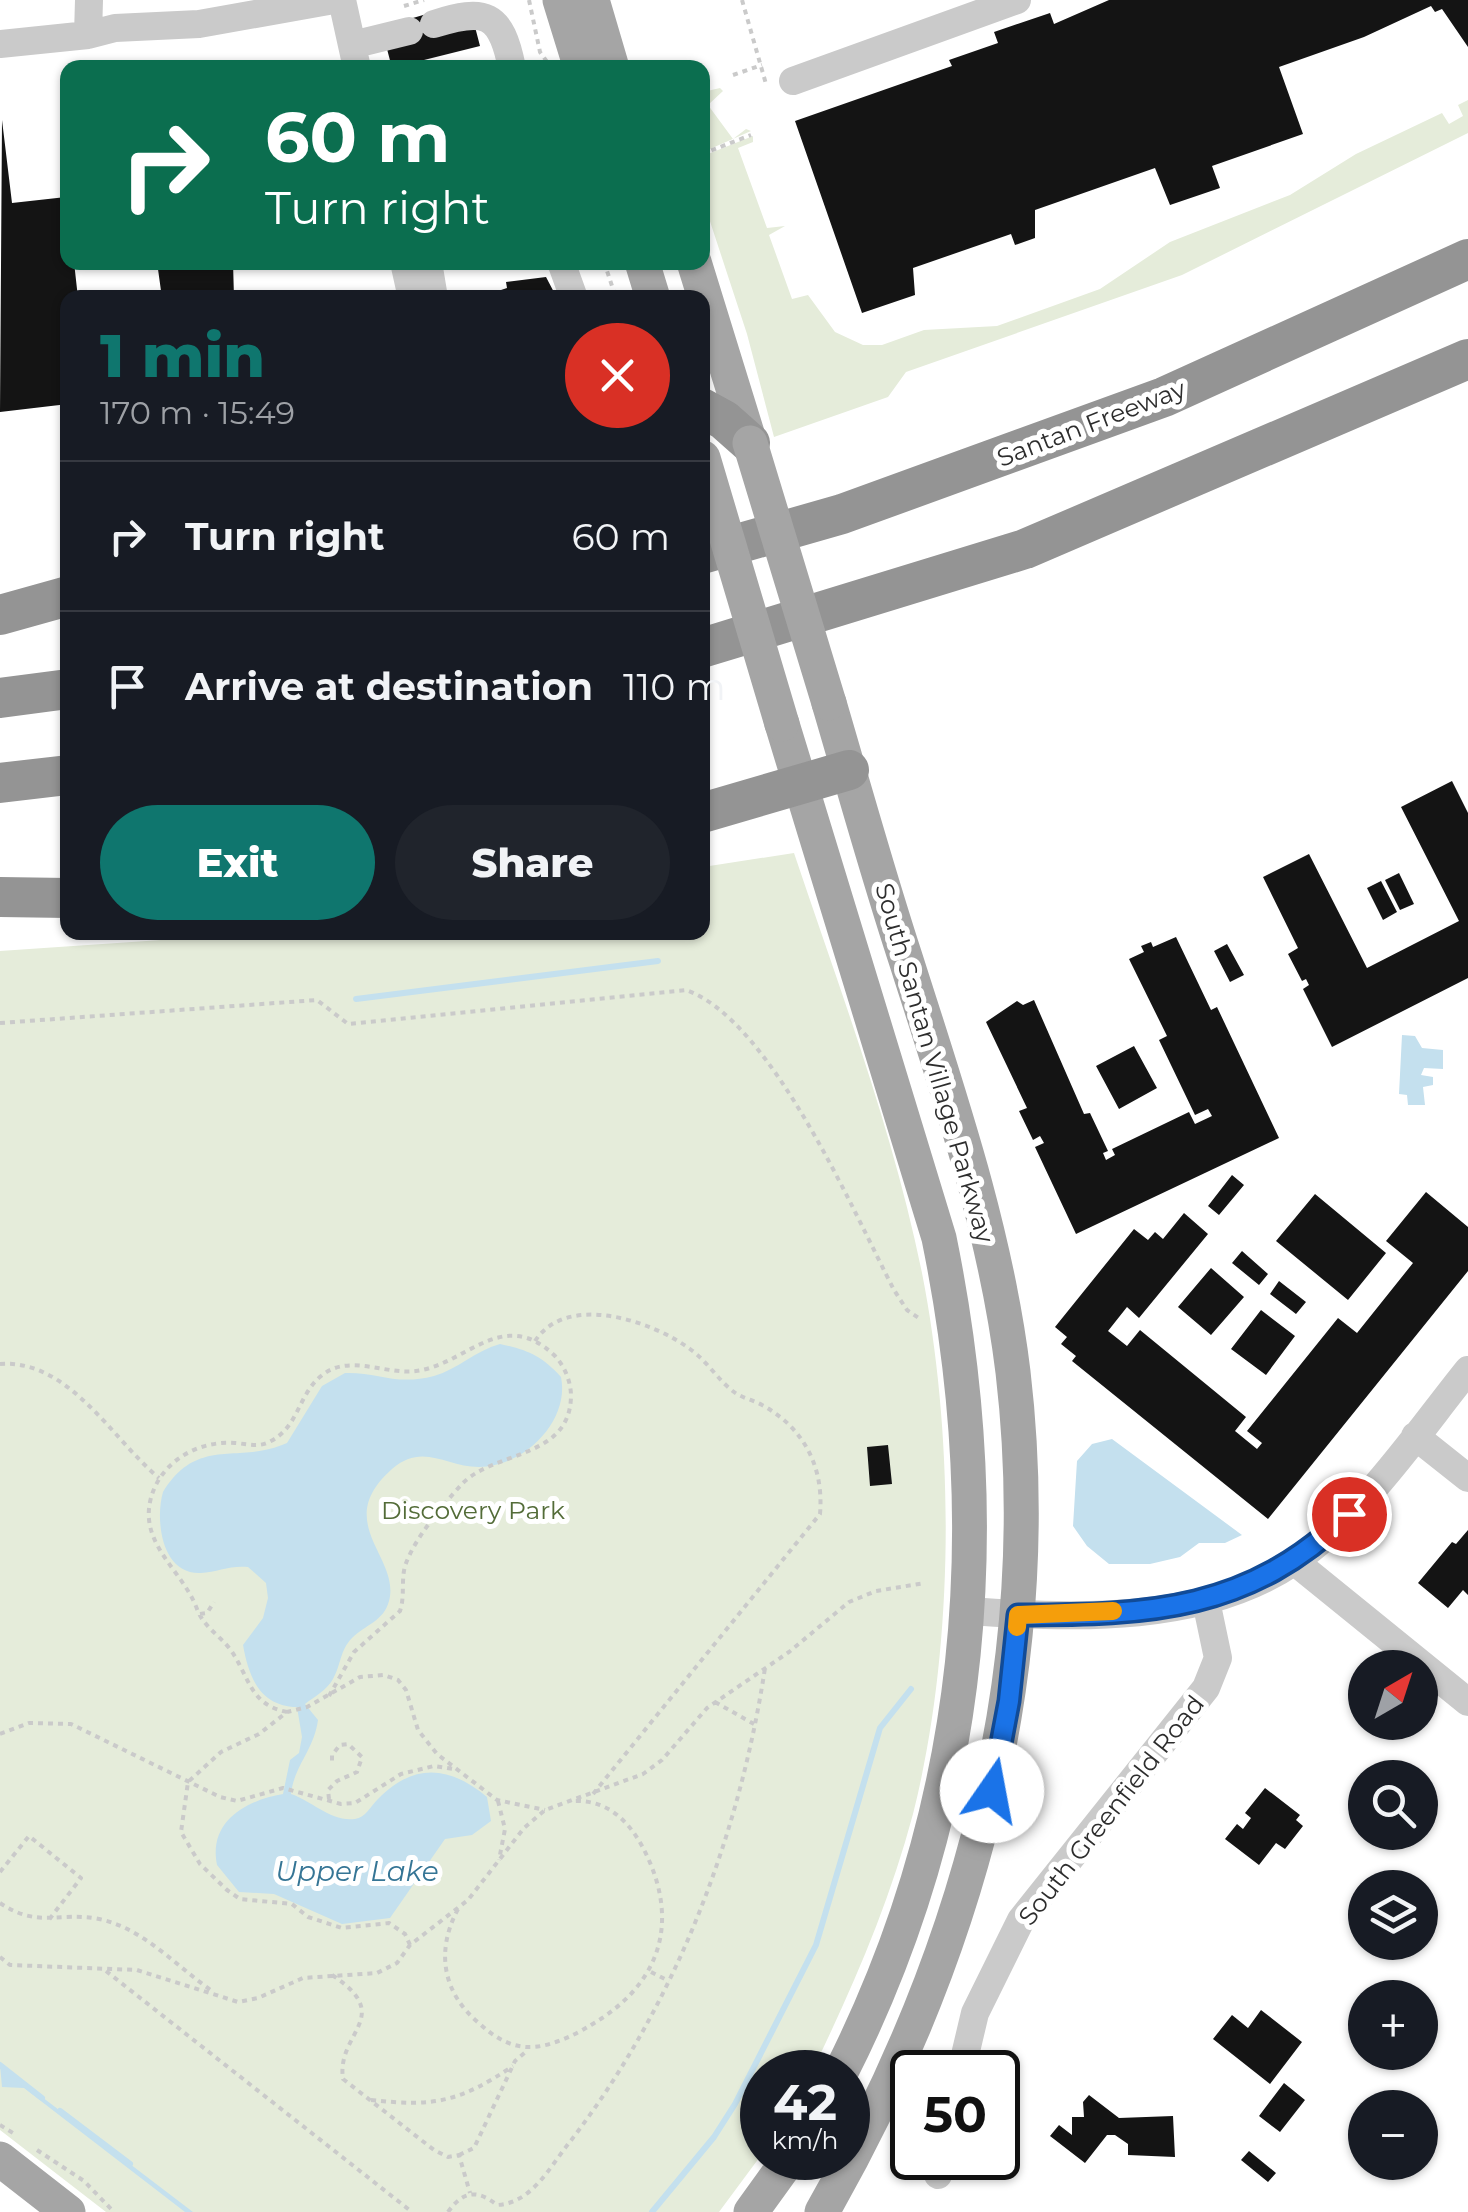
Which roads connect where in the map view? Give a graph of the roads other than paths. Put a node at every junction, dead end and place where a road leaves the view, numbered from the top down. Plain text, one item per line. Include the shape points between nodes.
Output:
1 (89, 0) edge
2 (334, 0) edge
3 (342, 0) edge
4 (560, 0) edge
5 (592, 0) edge
6 (618, 0) edge
7 (1017, 0) edge
8 (88, 35) junction
9 (0, 44) edge
10 (355, 56) edge
11 (510, 60) edge
12 (579, 60) edge
13 (610, 60) edge
14 (635, 60) edge
15 (780, 82) road end
16 (1468, 259) edge
17 (710, 314) edge
18 (1468, 359) edge
19 (710, 412) edge
20 (750, 444) junction
21 (710, 480) edge
22 (710, 552) edge
23 (60, 598) edge
24 (0, 615) edge
25 (710, 646) edge
26 (60, 689) edge
27 (0, 698) edge
28 (849, 770) junction
29 (60, 776) edge
30 (0, 784) edge
31 (800, 784) junction
32 (710, 810) edge
33 (0, 896) edge
34 (60, 898) edge
35 (1468, 1370) edge
36 (1415, 1436) junction
37 (1468, 1478) edge
38 (1294, 1562) junction
39 (1206, 1601) junction
40 (970, 1611) junction
41 (1018, 1615) junction
42 (1468, 1702) edge
43 (850, 2050) edge
44 (967, 2050) edge
45 (0, 2160) edge
46 (774, 2180) edge
47 (68, 2212) edge
48 (751, 2212) edge
49 (822, 2212) edge

1 - 8 street
2 - 8 street
3 - 10 street
4 - 12 main road
5 - 13 main road
6 - 14 main road
7 - 15 street
8 - 9 street
10 - 11 street via 470,13 506,36
16 - 22 highway, Santan Freeway via 1164,397 842,514
17 - 20 main road, South Santan Village Parkway
18 - 25 highway via 1025,549
19 - 20 highway
20 - 28 main road, South Santan Village Parkway, bridge
21 - 31 main road, South Santan Village Parkway, bridge
23 - 24 highway
26 - 27 highway
28 - 31 highway
28 - 41 main road, South Santan Village Parkway via 962,1137 995,1270 1018,1444
29 - 30 highway
31 - 32 highway
31 - 40 main road, South Santan Village Parkway via 939,1238 965,1383
33 - 34 highway
35 - 36 street
36 - 37 street
36 - 38 street via 1349,1514
38 - 39 street
38 - 42 street
39 - 41 street
39 - 44 street, South Greenfield Road via 1218,1658 1206,1688 1021,1920 975,2012
40 - 41 street
40 - 43 main road, South Santan Village Parkway via 934,1828 888,1968
41 - 49 main road, South Santan Village Parkway via 998,1762 969,1881 918,2020
45 - 47 main road
46 - 48 main road

